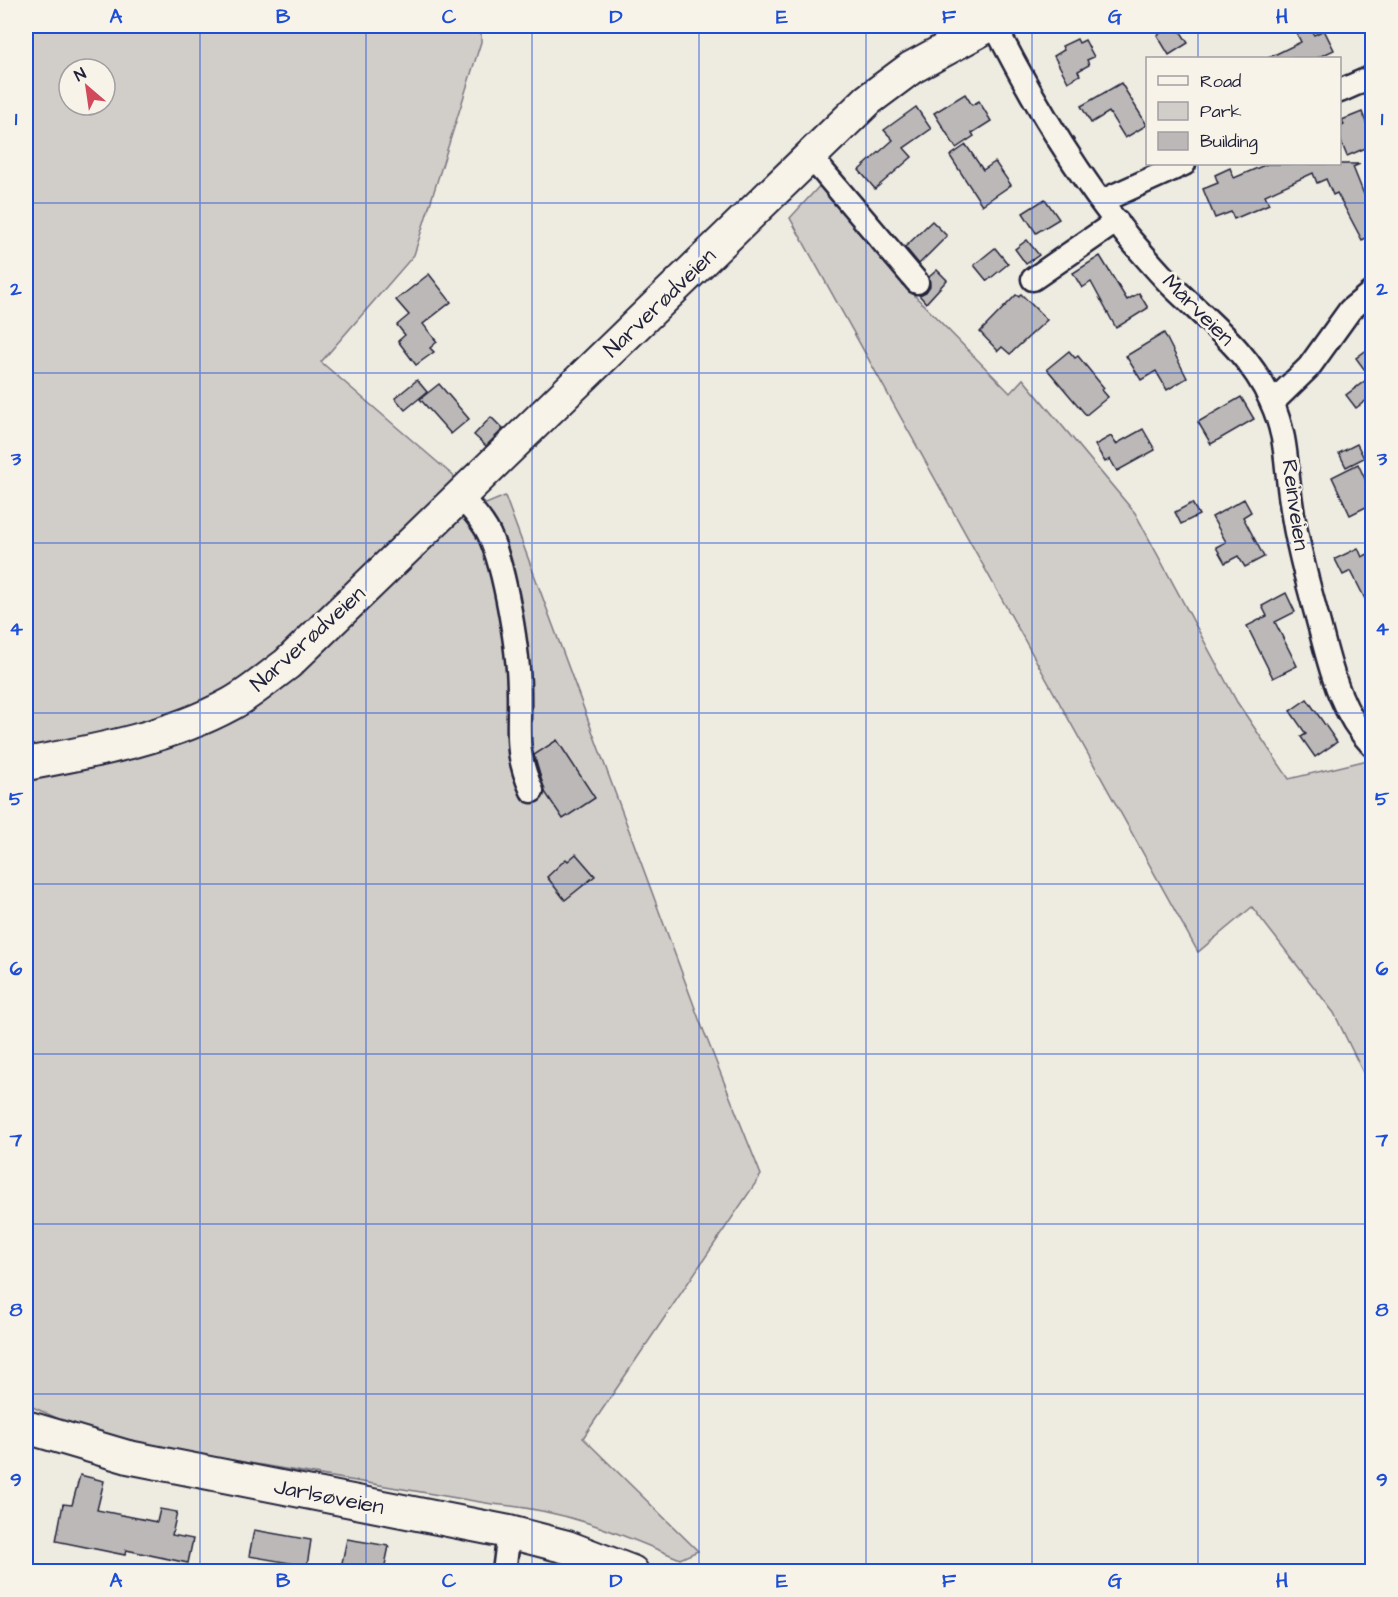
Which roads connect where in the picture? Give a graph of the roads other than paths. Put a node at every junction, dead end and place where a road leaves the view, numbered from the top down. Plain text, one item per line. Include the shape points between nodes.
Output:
1 (988, 26) edge
2 (995, 26) edge
3 (1372, 76) edge
4 (1341, 91) edge
5 (809, 159) junction
6 (1182, 165) edge
7 (1102, 201) junction
8 (1117, 221) junction
9 (1033, 279) dead end
10 (917, 282) dead end
11 (1372, 292) edge
12 (1272, 404) junction
13 (461, 497) junction
14 (1372, 745) edge
15 (26, 764) edge
16 (532, 791) dead end
17 (26, 1427) edge
18 (509, 1532) junction
19 (504, 1572) edge
20 (632, 1572) edge

1 - 5 main road, Narverødveien via 911,68 868,100
2 - 7 street, Mårveien via 1053,128
3 - 4 street
5 - 10 street
5 - 13 main road, Narverødveien
6 - 7 street
7 - 8 street, Mårveien
8 - 9 street
8 - 12 street, Mårveien via 1173,287 1250,363
11 - 12 street via 1350,310 1309,367
12 - 14 street, Reinveien via 1285,440 1291,502 1305,573 1335,683 1360,732
13 - 15 main road, Narverødveien via 287,664 233,703 199,720 125,743
13 - 16 street via 489,535 496,558 518,661 517,742 521,768
17 - 18 main road, Jarlsøveien via 128,1457
18 - 19 street
18 - 20 main road, Jarlsøveien via 567,1547

